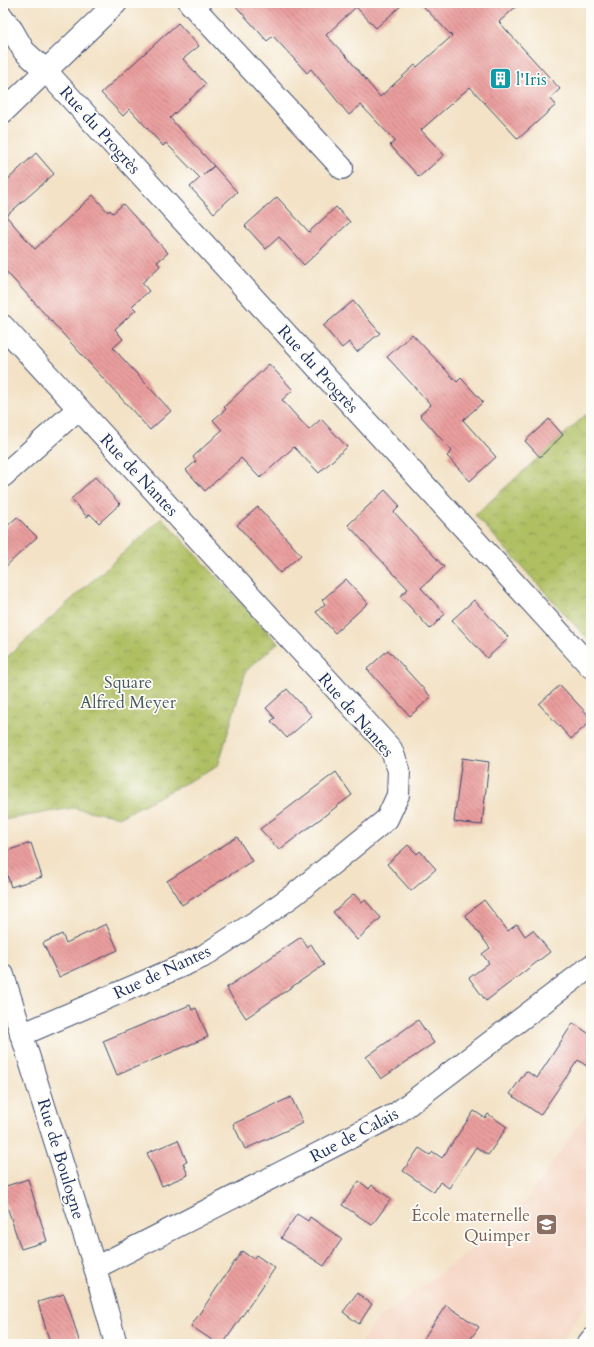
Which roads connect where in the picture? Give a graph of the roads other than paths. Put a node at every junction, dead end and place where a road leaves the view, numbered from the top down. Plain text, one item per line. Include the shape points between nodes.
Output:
1 (116, 3) edge
2 (190, 3) edge
3 (3, 18) edge
4 (46, 71) junction
5 (3, 112) edge
6 (342, 168) dead end
7 (3, 326) edge
8 (78, 409) junction
9 (3, 476) edge
10 (591, 667) edge
11 (591, 966) edge
12 (3, 975) edge
13 (21, 1035) junction
14 (95, 1268) junction
15 (591, 1340) edge
16 (116, 1344) edge
17 (588, 1344) edge

1 - 4 street
2 - 6 street
3 - 4 street, Rue du Progrès via 24,51
4 - 5 street
4 - 10 street, Rue du Progrès
7 - 8 street, Rue de Nantes
8 - 9 street
8 - 13 street, Rue de Nantes via 391,749 399,770 398,795 387,819 258,922 202,957
11 - 14 street, Rue de Calais via 396,1114
12 - 13 street, Rue de Boulogne
13 - 14 street, Rue de Boulogne
14 - 16 street, Rue de Boulogne
15 - 17 street

